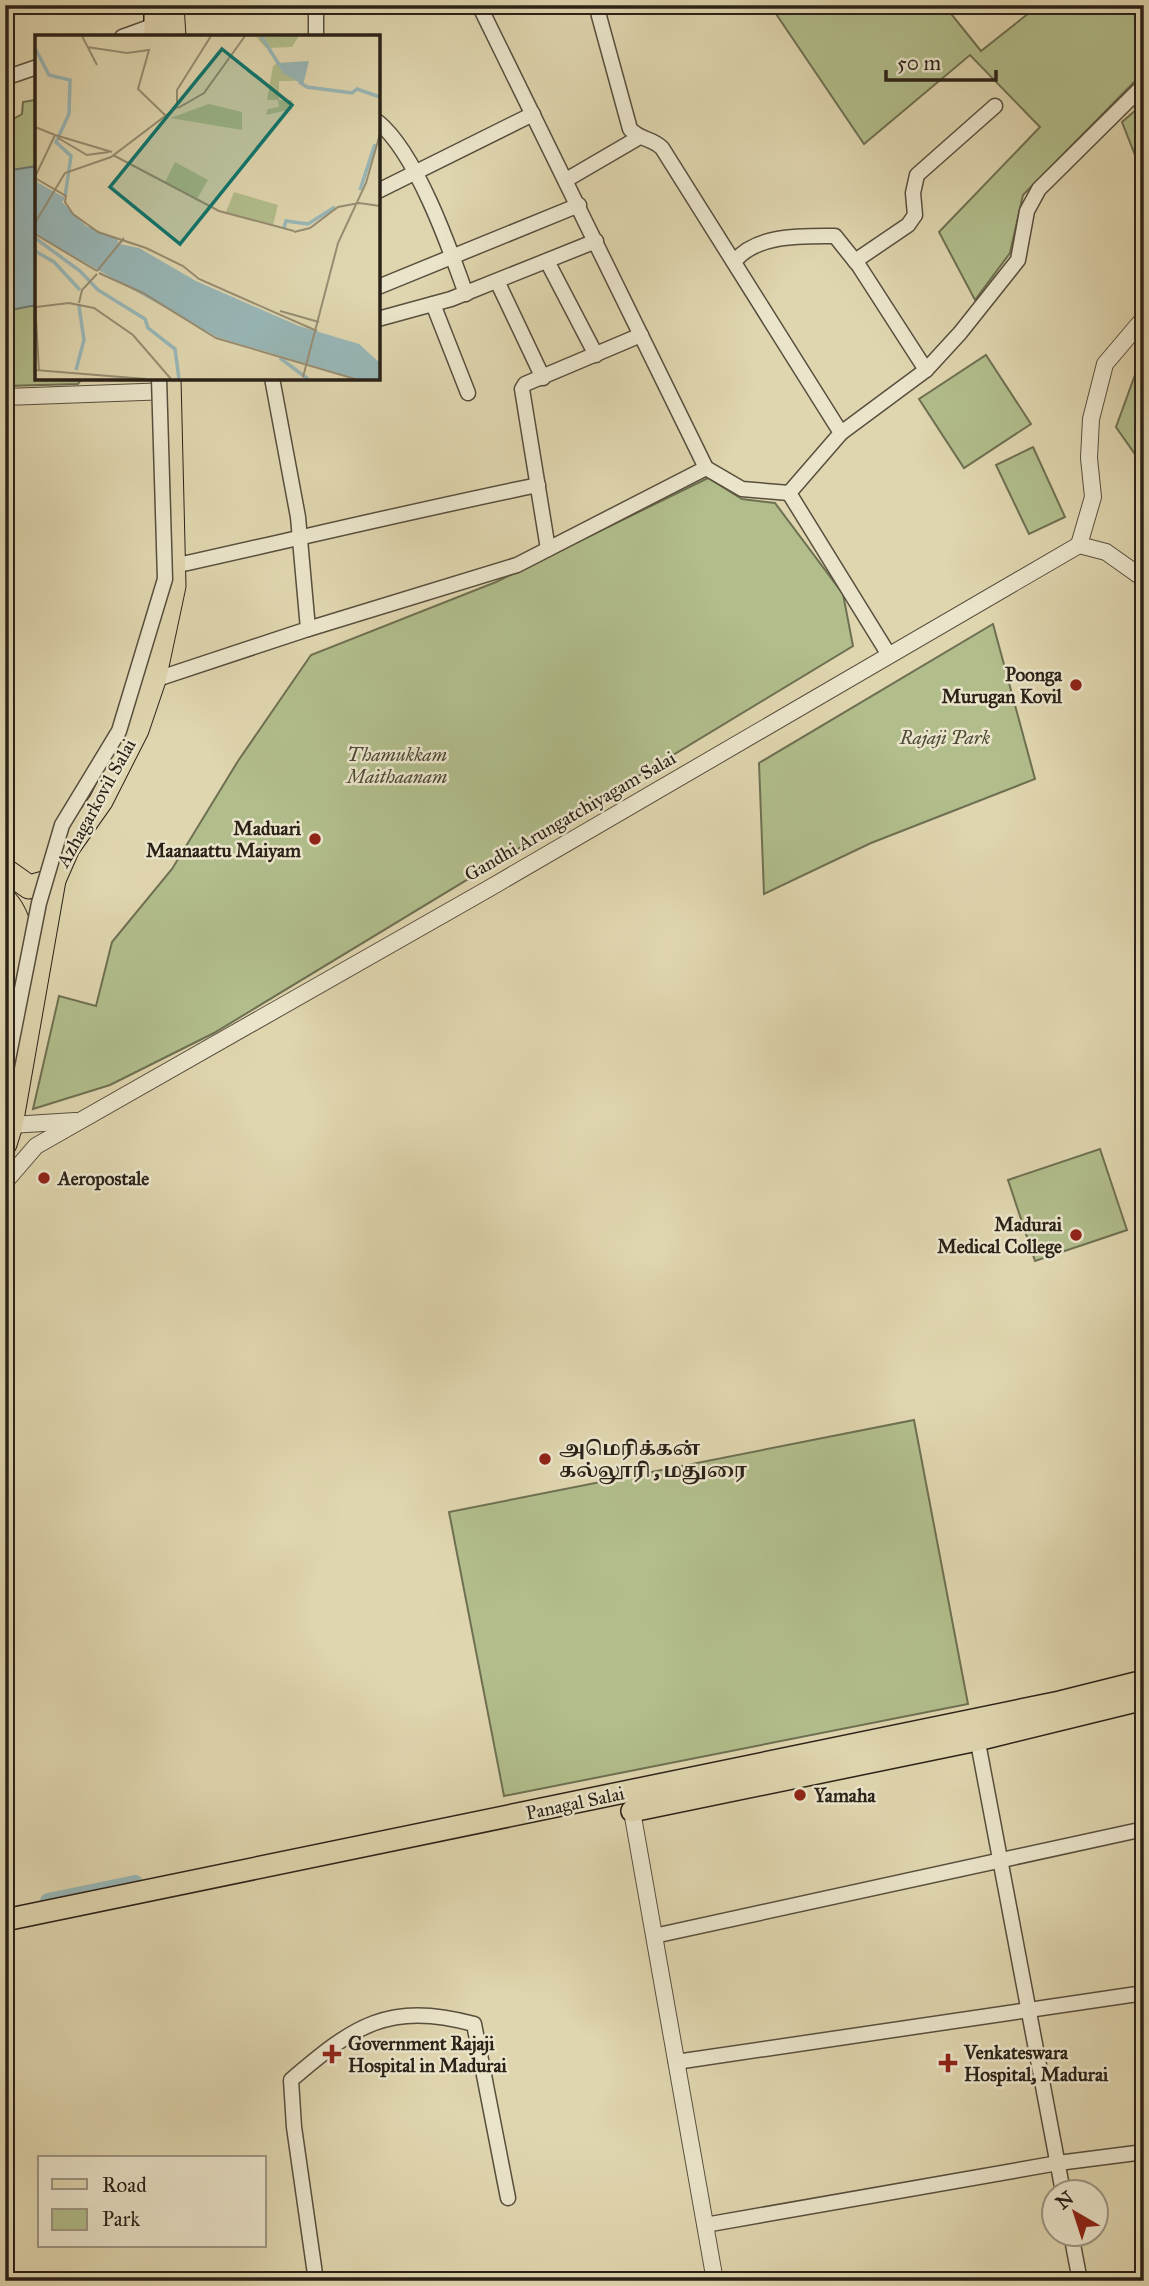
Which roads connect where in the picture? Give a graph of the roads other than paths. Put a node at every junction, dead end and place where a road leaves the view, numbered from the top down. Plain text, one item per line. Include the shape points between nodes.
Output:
1 (172, 5) edge
2 (316, 5) edge
3 (479, 5) edge
4 (596, 5) edge
5 (160, 26) edge
6 (129, 35) edge
7 (316, 35) edge
8 (35, 68) edge
9 (5, 78) edge
10 (1144, 85) edge
11 (995, 106) dead end
12 (533, 114) junction
13 (380, 124) edge
14 (638, 138) junction
15 (415, 174) junction
16 (566, 180) junction
17 (380, 190) edge
18 (579, 205) junction
19 (596, 241) junction
20 (452, 256) junction
21 (547, 261) junction
22 (855, 261) junction
23 (734, 262) junction
24 (497, 281) junction
25 (380, 286) edge
26 (466, 294) junction
27 (433, 304) junction
28 (380, 318) edge
29 (1144, 318) edge
30 (641, 335) junction
31 (596, 355) junction
32 (926, 370) junction
33 (543, 378) junction
34 (272, 380) edge
35 (166, 382) edge
36 (468, 393) dead end
37 (5, 397) edge
38 (841, 433) junction
39 (706, 468) junction
40 (538, 485) junction
41 (789, 493) junction
42 (302, 539) junction
43 (1079, 545) junction
44 (548, 549) junction
45 (174, 566) junction
46 (1144, 579) edge
47 (308, 629) junction
48 (889, 655) junction
49 (154, 680) junction
50 (5, 870) edge
51 (54, 880) junction
52 (10, 905) edge
53 (5, 1034) edge
54 (5, 1075) edge
55 (81, 1121) junction
56 (8, 1134) edge
57 (5, 1182) edge
58 (1144, 1681) edge
59 (1144, 1699) edge
60 (976, 1730) junction
61 (632, 1811) joint
62 (1144, 1829) edge
63 (1000, 1858) junction
64 (5, 1920) edge
65 (654, 1936) junction
66 (1144, 1993) edge
67 (1029, 2011) junction
68 (676, 2062) junction
69 (1144, 2152) edge
70 (1058, 2163) junction
71 (1061, 2178) edge
72 (508, 2198) dead end
73 (705, 2225) junction
74 (1074, 2248) edge
75 (316, 2281) edge
76 (715, 2281) edge
77 (1080, 2281) edge

1 - 5 highway
2 - 7 street
3 - 12 street
4 - 14 street via 631,129
5 - 6 street
8 - 9 street
10 - 32 street via 1039,189 1027,211 1018,260
11 - 22 street via 917,175 915,215 908,225
12 - 15 street
12 - 16 street
13 - 15 street via 391,133
14 - 16 street
14 - 23 street via 662,148
15 - 17 street
15 - 20 street
16 - 18 street
18 - 19 street
18 - 20 street
19 - 21 street
19 - 30 street
20 - 25 street
20 - 26 street
21 - 24 street
21 - 31 street
22 - 23 street via 835,236 794,237 743,250
22 - 32 street
23 - 38 street
24 - 26 street
24 - 33 street
26 - 27 street
27 - 28 street
27 - 36 street
29 - 43 street via 1105,364 1091,419 1088,458 1093,497
30 - 31 street
30 - 39 street
31 - 33 street
32 - 38 street
33 - 40 street via 526,384 521,397
34 - 42 street
35 - 37 street
35 - 45 highway, Azhagarkovil Salai
35 - 54 street, bridge via 165,579 119,732 61,825 39,903
38 - 41 street
39 - 41 street via 742,489
39 - 44 street
40 - 42 street via 382,516
40 - 44 street
41 - 48 street
42 - 45 street
42 - 47 street
43 - 46 street via 1106,552
43 - 48 street, Gandhi Arungatchiyagam Salai
44 - 47 street via 517,565
45 - 49 highway, Azhagarkovil Salai
47 - 49 street
48 - 55 street, Gandhi Arungatchiyagam Salai
49 - 51 highway, Azhagarkovil Salai via 137,730
50 - 51 highway via 29,887
51 - 56 highway, Azhagarkovil Salai
52 - 53 highway via 20,923 22,946
55 - 56 street, Gandhi Arungatchiyagam Salai
55 - 57 street, Gandhi Arungatchiyagam Salai via 36,1146
58 - 60 main road, Panagal Salai
59 - 60 main road, Panagal Salai
60 - 61 main road, Panagal Salai
60 - 63 street
60 - 64 main road, Panagal Salai
61 - 65 street
62 - 63 street
63 - 65 street
63 - 67 street
65 - 68 street
66 - 67 street
67 - 68 street
67 - 70 street
68 - 73 street
69 - 70 street
70 - 71 street
70 - 73 street
72 - 75 street via 474,2024 446,2017 378,2019 354,2031 291,2080
73 - 76 street
74 - 77 street

